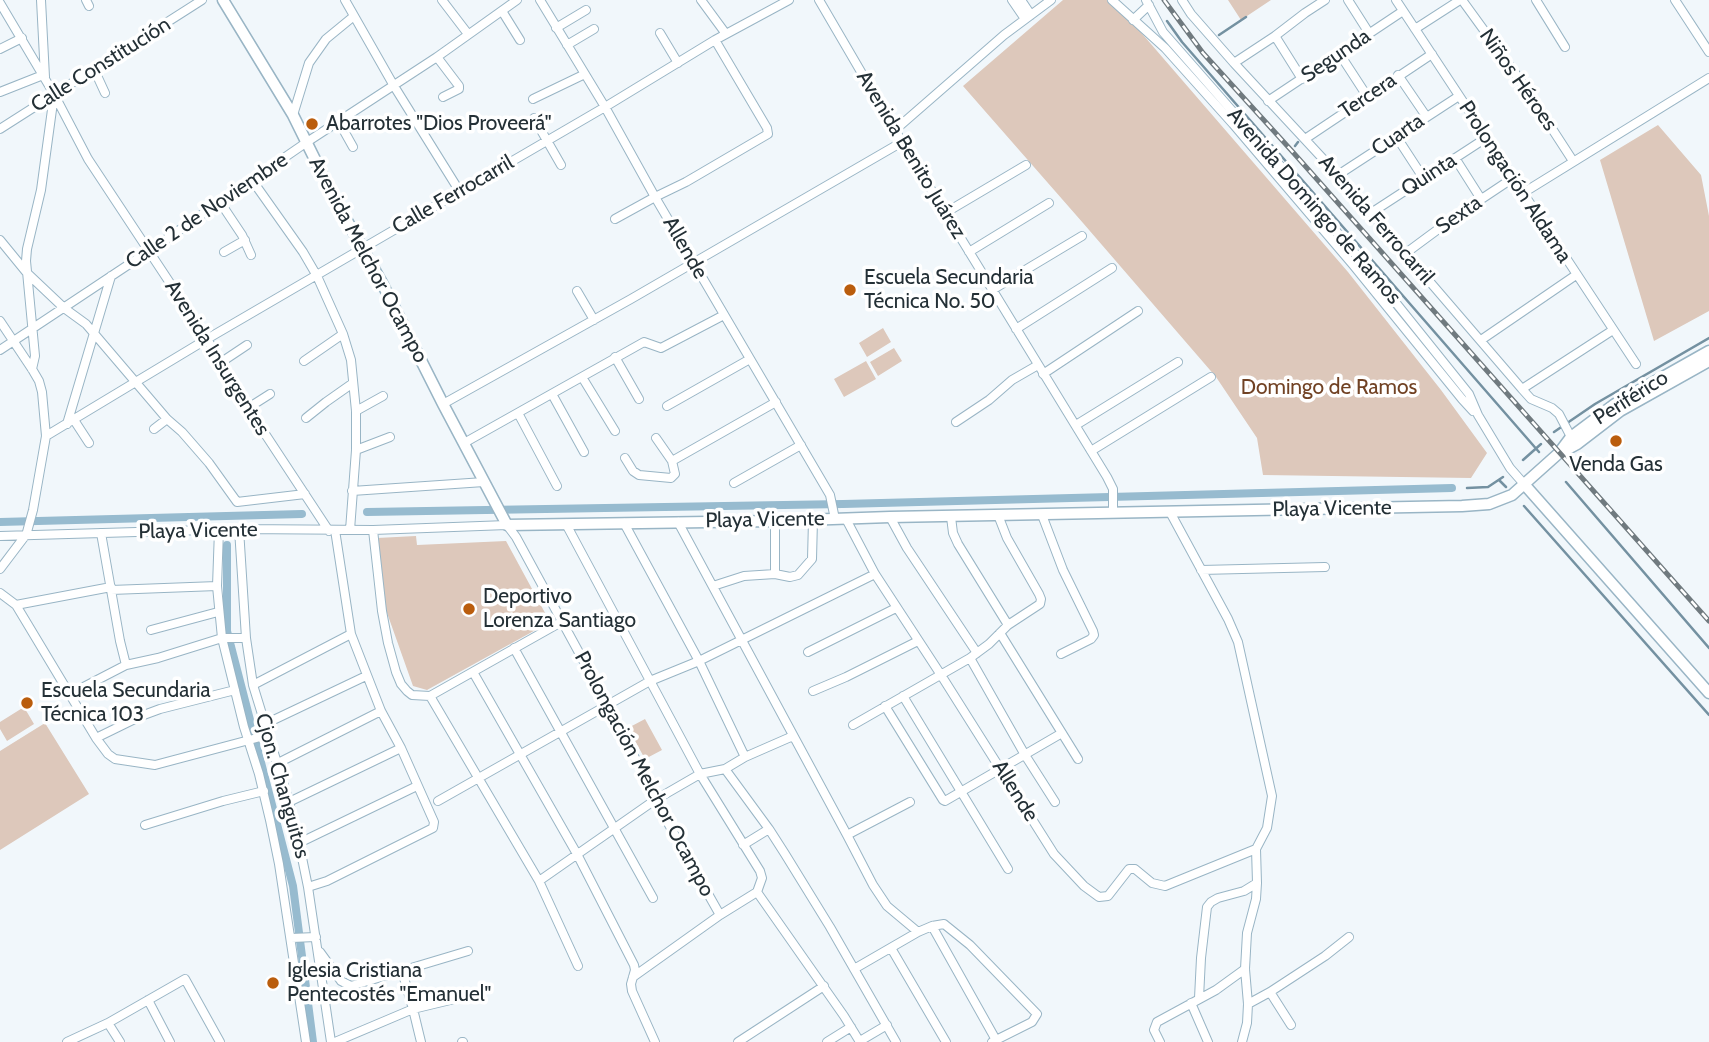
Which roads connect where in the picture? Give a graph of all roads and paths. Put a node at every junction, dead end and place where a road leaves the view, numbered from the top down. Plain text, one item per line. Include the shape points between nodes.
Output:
1 (41, 0) edge
2 (202, 0) edge
3 (223, 0) edge
4 (442, 0) edge
5 (517, 0) edge
6 (540, 0) edge
7 (701, 0) edge
8 (789, 0) edge
9 (819, 0) edge
10 (1012, 0) edge
11 (1021, 0) edge
12 (1051, 0) edge
13 (1112, 0) edge
14 (1182, 0) edge
15 (1325, 0) edge
16 (1348, 0) edge
17 (1396, 0) edge
18 (1461, 0) edge
19 (1536, 0) edge
20 (1675, 0) edge
21 (348, 2) edge
22 (0, 3) edge
23 (1147, 3) edge
24 (586, 10) dead end
25 (502, 11) junction
26 (1403, 11) junction
27 (354, 16) junction
28 (1028, 17) junction
29 (1133, 20) junction
30 (556, 28) junction
31 (594, 29) dead end
32 (1415, 29) junction
33 (660, 33) dead end
34 (1369, 33) junction
35 (468, 34) junction
36 (726, 34) junction
37 (1275, 36) junction
38 (22, 37) junction
39 (520, 40) dead end
40 (715, 40) junction
41 (1706, 42) edge
42 (1168, 45) junction
43 (567, 46) junction
44 (1565, 47) dead end
45 (0, 49) edge
46 (1709, 52) edge
47 (1339, 54) junction
48 (1432, 54) junction
49 (437, 57) junction
50 (678, 63) junction
51 (1234, 63) junction
52 (94, 69) junction
53 (585, 74) junction
54 (1398, 75) junction
55 (44, 78) junction
56 (1709, 78) edge
57 (1302, 79) junction
58 (394, 86) junction
59 (0, 92) edge
60 (105, 93) dead end
61 (54, 94) junction
62 (1367, 96) junction
63 (1459, 96) junction
64 (443, 97) dead end
65 (533, 99) dead end
66 (1268, 101) junction
67 (605, 107) junction
68 (293, 115) junction
69 (1426, 116) junction
70 (534, 118) dead end
71 (339, 122) junction
72 (0, 129) edge
73 (895, 130) junction
74 (1396, 136) junction
75 (1486, 138) junction
76 (1305, 139) junction
77 (547, 140) junction
78 (307, 142) junction
79 (902, 142) junction
80 (353, 147) dead end
81 (1455, 158) junction
82 (1573, 161) junction
83 (561, 165) dead end
84 (1026, 165) dead end
85 (1338, 175) junction
86 (1513, 178) junction
87 (1424, 179) junction
88 (252, 180) junction
89 (460, 191) junction
90 (1523, 193) junction
91 (655, 197) junction
92 (1481, 199) junction
93 (220, 202) junction
94 (1049, 203) dead end
95 (945, 213) junction
96 (1371, 213) junction
97 (615, 219) dead end
98 (1083, 236) dead end
99 (0, 240) edge
100 (245, 240) junction
101 (363, 249) junction
102 (149, 251) junction
103 (224, 252) dead end
104 (969, 252) junction
105 (1406, 253) junction
106 (251, 255) dead end
107 (693, 262) junction
108 (1112, 268) dead end
109 (27, 274) junction
110 (1576, 275) junction
111 (111, 276) junction
112 (317, 276) junction
113 (992, 290) junction
114 (578, 291) dead end
115 (64, 307) junction
116 (1138, 311) dead end
117 (724, 315) junction
118 (594, 320) junction
119 (0, 321) edge
120 (33, 329) junction
121 (1016, 329) junction
122 (1613, 330) junction
123 (94, 334) junction
124 (343, 334) junction
125 (206, 339) junction
126 (1481, 340) junction
127 (14, 341) junction
128 (247, 345) dead end
129 (0, 350) edge
130 (1709, 351) edge
131 (615, 357) junction
132 (750, 359) junction
133 (304, 361) dead end
134 (1709, 361) edge
135 (1178, 362) dead end
136 (220, 363) junction
137 (1636, 364) dead end
138 (1038, 365) junction
139 (33, 369) junction
140 (1043, 374) junction
141 (582, 377) junction
142 (1211, 377) dead end
143 (135, 382) junction
144 (353, 383) junction
145 (1522, 389) junction
146 (270, 394) dead end
147 (552, 394) junction
148 (383, 396) dead end
149 (639, 399) dead end
150 (776, 402) junction
151 (443, 404) junction
152 (667, 406) dead end
153 (248, 408) junction
154 (356, 411) junction
155 (518, 413) junction
156 (306, 418) dead end
157 (167, 419) junction
158 (70, 422) junction
159 (956, 422) dead end
160 (1076, 425) junction
161 (154, 429) dead end
162 (615, 431) dead end
163 (46, 436) junction
164 (390, 437) dead end
165 (1571, 437) junction
166 (656, 438) dead end
167 (89, 443) dead end
168 (464, 443) junction
169 (802, 446) junction
170 (356, 450) junction
171 (584, 452) dead end
172 (1091, 452) junction
173 (1559, 453) junction
174 (625, 458) dead end
175 (672, 461) junction
176 (484, 482) junction
177 (734, 483) dead end
178 (1524, 484) junction
179 (557, 486) dead end
180 (352, 491) junction
181 (305, 494) junction
182 (1113, 508) junction
183 (1170, 512) junction
184 (998, 515) junction
185 (1042, 515) junction
186 (838, 516) junction
187 (890, 517) junction
188 (951, 517) junction
189 (505, 520) junction
190 (813, 520) junction
191 (678, 522) junction
192 (775, 522) junction
193 (624, 523) junction
194 (566, 524) junction
195 (239, 529) junction
196 (219, 530) junction
197 (350, 530) junction
198 (373, 530) junction
199 (332, 531) junction
200 (101, 533) junction
201 (26, 534) junction
202 (0, 536) edge
203 (1325, 567) dead end
204 (0, 569) edge
205 (1201, 570) junction
206 (775, 574) junction
207 (875, 574) junction
208 (217, 586) junction
209 (713, 586) junction
210 (111, 588) junction
211 (0, 593) edge
212 (16, 605) junction
213 (896, 608) junction
214 (218, 612) junction
215 (560, 622) junction
216 (1008, 625) junction
217 (151, 630) dead end
218 (1000, 633) junction
219 (351, 635) junction
220 (224, 638) junction
221 (244, 638) junction
222 (742, 640) junction
223 (918, 641) junction
224 (514, 648) junction
225 (808, 652) dead end
226 (1060, 654) dead end
227 (973, 656) junction
228 (699, 661) junction
229 (126, 665) junction
230 (473, 671) junction
231 (942, 674) junction
232 (366, 676) junction
233 (649, 681) junction
234 (253, 685) junction
235 (235, 690) junction
236 (813, 691) dead end
237 (70, 694) junction
238 (1709, 694) edge
239 (430, 696) junction
240 (903, 696) junction
241 (605, 705) junction
242 (885, 706) junction
243 (381, 711) junction
244 (265, 724) junction
245 (853, 724) dead end
246 (561, 730) junction
247 (1062, 733) junction
248 (793, 736) junction
249 (258, 737) junction
250 (96, 738) junction
251 (401, 748) junction
252 (520, 754) junction
253 (1025, 755) junction
254 (745, 757) junction
255 (1078, 759) dead end
256 (278, 763) junction
257 (1001, 768) junction
258 (725, 769) junction
259 (700, 774) junction
260 (477, 778) junction
261 (417, 786) junction
262 (264, 791) junction
263 (961, 791) junction
264 (655, 800) junction
265 (438, 801) dead end
266 (289, 802) junction
267 (910, 802) dead end
268 (1055, 802) dead end
269 (145, 825) dead end
270 (613, 828) junction
271 (769, 830) junction
272 (847, 835) junction
273 (299, 843) junction
274 (743, 845) junction
275 (1256, 849) junction
276 (577, 854) junction
277 (1008, 869) dead end
278 (539, 881) junction
279 (1257, 883) junction
280 (308, 887) junction
281 (757, 892) junction
282 (653, 898) dead end
283 (720, 915) junction
284 (932, 926) junction
285 (918, 932) junction
286 (311, 937) junction
287 (1349, 937) dead end
288 (290, 938) junction
289 (891, 948) junction
290 (318, 950) junction
291 (468, 951) dead end
292 (578, 967) dead end
293 (854, 969) junction
294 (1245, 969) junction
295 (402, 971) junction
296 (633, 977) junction
297 (824, 986) junction
298 (1270, 992) junction
299 (467, 996) dead end
300 (1199, 998) junction
301 (148, 1000) junction
302 (1191, 1003) junction
303 (1248, 1004) junction
304 (413, 1009) junction
305 (108, 1023) junction
306 (887, 1025) junction
307 (1291, 1025) dead end
308 (851, 1027) junction
309 (994, 1041) edge
310 (68, 1042) edge
311 (120, 1042) edge
312 (170, 1042) edge
313 (220, 1042) edge
314 (306, 1042) edge
315 (333, 1042) edge
316 (421, 1042) edge
317 (655, 1042) edge
318 (738, 1042) edge
319 (827, 1042) edge
320 (860, 1042) edge
321 (896, 1042) edge
322 (946, 1042) edge
323 (1160, 1042) edge
324 (1208, 1042) edge
325 (1242, 1042) edge

1 - 55 street
2 - 52 street, Calle Constitución
3 - 68 main road, Avenida Melchor Ocampo
4 - 35 street
5 - 25 street, Calle 2 de Noviembre
6 - 30 street, Allende
7 - 36 street
8 - 36 street, Calle Ferrocarril
9 - 73 street, Avenida Benito Juárez
10 - 28 street
11 - 28 street
12 - 28 street
13 - 29 street
14 - 51 street, Avenida Ferrocarril
15 - 37 street
16 - 34 street
17 - 26 street, Prolongación Aldama
18 - 32 street
18 - 82 street, Niños Héroes
19 - 44 street
20 - 41 street
21 - 27 street
22 - 38 street, Avenida Insurgentes
23 - 29 street
23 - 42 street, Avenida Domingo de Ramos
24 - 30 street
25 - 35 street, Calle 2 de Noviembre
25 - 39 street
26 - 32 street, Prolongación Aldama
26 - 34 street, Segunda
27 - 58 street
27 - 68 street via 326,39 309,62
28 - 73 street
29 - 42 street
30 - 43 street, Allende
31 - 43 street
32 - 48 street, Prolongación Aldama
33 - 50 street
34 - 47 street, Segunda
35 - 49 street, Calle 2 de Noviembre
36 - 40 street, Calle Ferrocarril
37 - 51 street
37 - 57 street
38 - 45 street
38 - 55 street, Avenida Insurgentes
40 - 50 street, Calle Ferrocarril
40 - 91 street via 768,134
41 - 46 street
42 - 178 street, Avenida Domingo de Ramos via 1413,331
43 - 53 street, Allende
47 - 57 street, Segunda
47 - 62 street
48 - 54 street, Tercera
48 - 63 street, Prolongación Aldama
49 - 58 street, Calle 2 de Noviembre
49 - 64 street via 459,86
50 - 67 street, Calle Ferrocarril
51 - 66 street, Avenida Ferrocarril
52 - 60 street
52 - 61 street, Calle Constitución
53 - 65 street
53 - 67 street, Allende
54 - 62 street, Tercera
54 - 69 street
55 - 59 street
55 - 61 street, Avenida Insurgentes
56 - 82 street
57 - 66 street, Segunda
58 - 71 street, Calle 2 de Noviembre
58 - 89 street
61 - 72 street, Calle Constitución
61 - 102 street, Avenida Insurgentes via 88,159
61 - 109 street via 41,190 27,249
62 - 76 street, Tercera
63 - 69 street, Cuarta
63 - 75 street, Prolongación Aldama
66 - 76 street, Avenida Ferrocarril
67 - 77 street, Calle Ferrocarril
67 - 91 street, Allende
68 - 78 main road, Avenida Melchor Ocampo
69 - 74 street, Cuarta
70 - 77 street
71 - 78 street, Calle 2 de Noviembre
71 - 80 street
73 - 79 street, Avenida Benito Juárez
74 - 85 street, Cuarta
74 - 87 street
75 - 81 street, Quinta
75 - 86 street, Prolongación Aldama
76 - 85 street, Avenida Ferrocarril
77 - 83 street
77 - 89 street, Calle Ferrocarril
78 - 88 street, Calle 2 de Noviembre
78 - 101 main road, Avenida Melchor Ocampo
79 - 95 street, Avenida Benito Juárez
79 - 107 street
81 - 87 street, Quinta
81 - 92 street
82 - 90 street
84 - 95 street
85 - 96 street, Avenida Ferrocarril
86 - 90 street, Prolongación Aldama
86 - 92 street, Sexta
87 - 96 street, Quinta
88 - 93 street, Calle 2 de Noviembre
88 - 112 street
89 - 101 street, Calle Ferrocarril
90 - 110 street, Prolongación Aldama
91 - 97 street
91 - 107 street, Allende
92 - 105 street, Sexta
93 - 100 street
93 - 102 street, Calle 2 de Noviembre
94 - 104 street
95 - 104 street, Avenida Benito Juárez
96 - 105 street, Avenida Ferrocarril
98 - 113 street
99 - 109 street
100 - 103 street
100 - 106 street
101 - 112 street, Calle Ferrocarril
101 - 151 main road, Avenida Melchor Ocampo
102 - 111 street, Calle 2 de Noviembre
102 - 125 street, Avenida Insurgentes
104 - 113 street, Avenida Benito Juárez
105 - 126 street, Avenida Ferrocarril
107 - 117 street, Allende
107 - 118 street
108 - 121 street
109 - 115 street
109 - 120 street
110 - 122 street, Prolongación Aldama
110 - 126 street
111 - 115 street, Calle 2 de Noviembre
111 - 123 street
112 - 124 street
112 - 125 street, Calle Ferrocarril
113 - 121 street, Avenida Benito Juárez
114 - 118 street
115 - 120 street, Calle 2 de Noviembre
115 - 123 street
116 - 140 street
117 - 131 street via 661,348 644,342
117 - 132 street, Allende
118 - 151 street
119 - 127 street
120 - 127 street, Calle 2 de Noviembre
120 - 139 street
121 - 138 street, Avenida Benito Juárez
122 - 137 street, Prolongación Aldama
122 - 145 street
123 - 143 street
123 - 158 street
124 - 133 street
124 - 144 street
125 - 136 street, Avenida Insurgentes
125 - 143 street, Calle Ferrocarril
126 - 145 street, Avenida Ferrocarril
127 - 129 street, Calle 2 de Noviembre
127 - 139 street
128 - 136 street
130 - 165 main road, Periférico via 1615,404
131 - 141 street
131 - 149 street
132 - 150 street, Allende
132 - 152 street
134 - 173 main road, Periférico via 1620,411
135 - 160 street
136 - 153 street, Avenida Insurgentes
138 - 140 street, Avenida Benito Juárez
138 - 159 street
139 - 163 street via 42,392
140 - 160 street, Avenida Benito Juárez
141 - 147 street
141 - 162 street
142 - 172 street
143 - 157 street
143 - 158 street, Calle Ferrocarril
144 - 154 street
144 - 156 street
145 - 165 street, Avenida Ferrocarril via 1559,414
146 - 153 street
147 - 155 street
147 - 171 street
148 - 154 street
150 - 169 street, Allende
150 - 175 street
151 - 168 main road, Avenida Melchor Ocampo
153 - 181 street, Avenida Insurgentes
154 - 170 street
155 - 168 street
155 - 179 street
157 - 161 street
157 - 181 street via 209,463 237,502
158 - 163 street, Calle Ferrocarril
158 - 167 street
160 - 172 street, Avenida Benito Juárez
163 - 201 street
164 - 170 street
165 - 173 main road, Periférico
166 - 175 street
168 - 176 main road, Avenida Melchor Ocampo
169 - 177 street
169 - 186 street, Allende
170 - 180 street
172 - 182 street, Avenida Benito Juárez via 1113,489
173 - 178 main road, Periférico
174 - 175 street via 639,475 671,478 675,474
176 - 180 street
176 - 189 main road, Avenida Melchor Ocampo
178 - 183 main road, Playa Vicente via 1512,495 1489,504
178 - 238 main road
180 - 197 street
181 - 199 street, Avenida Insurgentes
182 - 183 main road, Playa Vicente
182 - 185 main road, Playa Vicente
183 - 205 street
184 - 185 main road, Playa Vicente
184 - 188 main road, Playa Vicente
184 - 216 street via 1041,599
185 - 226 street via 1094,635
186 - 187 main road, Playa Vicente
186 - 190 main road, Playa Vicente
186 - 207 street, Allende
187 - 188 main road, Playa Vicente
187 - 227 street
188 - 216 street via 958,544
189 - 194 main road, Playa Vicente
189 - 198 street, Playa Vicente
189 - 215 street, Prolongación Melchor Ocampo
190 - 192 main road, Playa Vicente
190 - 206 street via 812,559 798,575
191 - 192 main road, Playa Vicente
191 - 193 main road, Playa Vicente
191 - 209 street
192 - 206 street
193 - 194 main road, Playa Vicente
193 - 228 street
194 - 233 street
195 - 196 street, Playa Vicente
195 - 199 street, Playa Vicente
195 - 221 street, Cjon. Changuitos
196 - 200 street, Playa Vicente
196 - 208 street, Cjon. Changuitos
197 - 198 street, Playa Vicente
197 - 199 street, Playa Vicente
198 - 239 street via 382,611 396,672 412,695
199 - 219 street
200 - 201 street, Playa Vicente
200 - 210 street
201 - 202 street, Playa Vicente
201 - 204 street
203 - 205 street
205 - 275 street via 1238,642 1272,796 1267,828
206 - 209 street via 744,576
207 - 213 street, Allende
207 - 222 street
208 - 210 street
208 - 214 street, Cjon. Changuitos
209 - 222 street
210 - 212 street
210 - 229 street
211 - 212 street
212 - 237 street
213 - 223 street, Allende
213 - 225 street
214 - 217 street
214 - 220 street, Cjon. Changuitos
215 - 224 street
215 - 241 street, Prolongación Melchor Ocampo
216 - 218 street
218 - 227 street
218 - 247 street
219 - 232 street
219 - 234 street
220 - 221 street
220 - 229 street
220 - 235 street, Cjon. Changuitos
221 - 234 street, Cjon. Changuitos
222 - 228 street
222 - 248 street
223 - 231 street, Allende
223 - 236 street
224 - 230 street
224 - 246 street
227 - 231 street
227 - 253 street
228 - 233 street
228 - 254 street
229 - 237 street
230 - 239 street
230 - 252 street
231 - 240 street
231 - 257 street, Allende
232 - 243 street
232 - 244 street
233 - 241 street
233 - 259 street
234 - 244 street, Cjon. Changuitos
235 - 249 street, Cjon. Changuitos
235 - 250 street via 160,709
237 - 250 street
239 - 260 street
240 - 242 street
240 - 263 street
241 - 246 street
241 - 264 street, Prolongación Melchor Ocampo
242 - 245 street
242 - 263 street via 943,800
243 - 251 street
243 - 256 street
244 - 249 street, Cjon. Changuitos
246 - 252 street
246 - 270 street
247 - 253 street
247 - 255 street
248 - 254 street
248 - 272 street
249 - 250 street via 155,765 115,759
249 - 256 street, Cjon. Changuitos
249 - 262 street, Cjon. Changuitos
251 - 261 street
251 - 266 street
252 - 260 street
252 - 276 street
253 - 257 street
253 - 268 street
254 - 258 street
256 - 266 street, Cjon. Changuitos
257 - 263 street
257 - 275 street, Allende via 1054,854 1100,897 1108,895 1129,869 1166,886
258 - 259 street
258 - 271 street
259 - 264 street
259 - 274 street
260 - 265 street
260 - 278 street
261 - 273 street
261 - 280 street via 433,828
262 - 269 street
262 - 288 street, Cjon. Changuitos
263 - 277 street
264 - 270 street
264 - 283 street, Prolongación Melchor Ocampo
266 - 273 street, Cjon. Changuitos
267 - 272 street
270 - 276 street
270 - 282 street
271 - 274 street
271 - 293 street
272 - 285 street via 887,906
273 - 280 street, Cjon. Changuitos
274 - 281 street via 762,878
275 - 279 street
276 - 278 street
276 - 296 street via 634,965
278 - 292 street
279 - 294 street
279 - 300 street via 1207,907
280 - 286 street, Cjon. Changuitos
281 - 283 street
281 - 297 street
283 - 296 street
284 - 285 street
284 - 309 street
284 - 309 street via 950,928 1036,1011 1032,1022
285 - 289 street
286 - 288 street
286 - 290 street, Cjon. Changuitos
287 - 298 street
288 - 314 street, Cjon. Changuitos
289 - 293 street
289 - 322 street
290 - 295 street via 341,981 351,986
290 - 315 street, Cjon. Changuitos
291 - 295 street
293 - 306 street
294 - 300 street
294 - 303 street
295 - 304 street
296 - 317 street via 632,991
297 - 308 street
297 - 318 street
298 - 303 street
298 - 307 street
299 - 304 street
300 - 302 street
301 - 305 street
301 - 312 street
301 - 313 street via 185,979
302 - 323 street via 1157,1022 1154,1030
302 - 324 street
303 - 325 street
304 - 315 street
304 - 316 street
305 - 310 street
305 - 311 street
306 - 320 street
306 - 321 street
308 - 319 street
308 - 320 street

